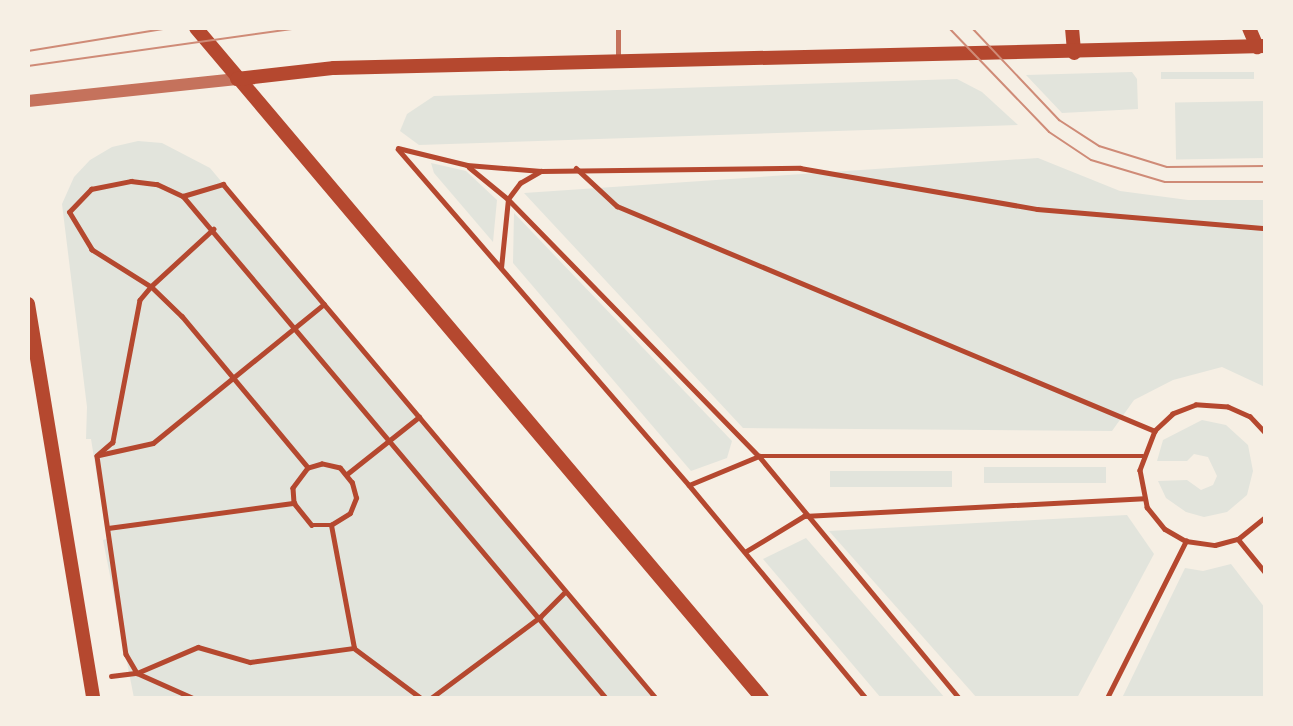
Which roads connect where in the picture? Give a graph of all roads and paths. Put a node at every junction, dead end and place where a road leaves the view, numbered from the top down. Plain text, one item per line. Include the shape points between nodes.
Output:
1 (196, 28) edge
2 (618, 28) edge
3 (1072, 28) edge
4 (1249, 28) edge
5 (1261, 47) edge
6 (1074, 53) junction
7 (618, 62) junction
8 (237, 79) junction
9 (28, 101) edge
10 (467, 165) junction
11 (576, 168) junction
12 (541, 171) junction
13 (183, 196) junction
14 (508, 199) junction
15 (1265, 228) edge
16 (214, 229) junction
17 (501, 268) junction
18 (151, 288) junction
19 (28, 304) edge
20 (324, 304) junction
21 (293, 326) junction
22 (231, 378) junction
23 (419, 417) junction
24 (1155, 431) junction
25 (1265, 433) edge
26 (391, 441) junction
27 (97, 456) junction
28 (759, 456) junction
29 (1143, 456) junction
30 (308, 468) junction
31 (347, 474) junction
32 (689, 485) junction
33 (1144, 498) junction
34 (294, 503) junction
35 (804, 516) junction
36 (1265, 517) edge
37 (331, 525) junction
38 (108, 528) junction
39 (1238, 539) junction
40 (1186, 541) junction
41 (745, 552) junction
42 (1265, 572) edge
43 (565, 592) junction
44 (540, 617) junction
45 (354, 648) junction
46 (137, 674) junction
47 (90, 679) junction
48 (93, 698) edge
49 (193, 698) edge
50 (421, 698) edge
51 (431, 698) edge
52 (606, 698) edge
53 (656, 698) edge
54 (762, 698) edge
55 (866, 698) edge
56 (958, 698) edge
57 (1107, 698) edge

1 - 8 main road
2 - 7 lane
3 - 6 main road
4 - 5 main road
5 - 6 main road
6 - 7 main road
7 - 8 main road via 334,68
8 - 9 street
8 - 54 main road
10 - 12 path
10 - 14 path
10 - 17 path via 398,148
11 - 12 path
11 - 15 path via 800,168 1037,209
11 - 24 path via 617,206
12 - 14 path via 520,183
13 - 16 path
13 - 18 path via 157,184 131,181 91,189 69,212 92,250
13 - 20 path via 223,184
14 - 17 path
14 - 28 path
16 - 18 path
16 - 21 path
17 - 32 path
18 - 22 path via 182,317
18 - 27 path via 141,300 113,442
19 - 47 main road
20 - 21 path
20 - 23 path
21 - 22 path
21 - 26 path
22 - 27 path via 153,443
22 - 30 path
23 - 26 path
23 - 43 path
24 - 25 path via 1173,414 1196,405 1228,407 1250,417
24 - 29 path
26 - 31 path
26 - 44 path
27 - 38 path
28 - 29 path
28 - 32 path
28 - 35 path
29 - 33 path via 1140,483
30 - 31 path via 330,464
30 - 34 path via 293,488
31 - 37 path via 355,490 354,506
32 - 41 path
33 - 35 path
33 - 40 path via 1165,528
34 - 37 path via 312,525
34 - 38 path
35 - 41 path
35 - 56 path
36 - 39 path
37 - 45 path
38 - 46 path via 126,654
39 - 40 path via 1215,545
39 - 42 path
40 - 57 path
41 - 55 path
43 - 44 path
43 - 53 path
44 - 51 path
44 - 52 path
45 - 46 path via 250,663 198,647
45 - 50 path
46 - 47 path
46 - 49 path
47 - 48 main road

